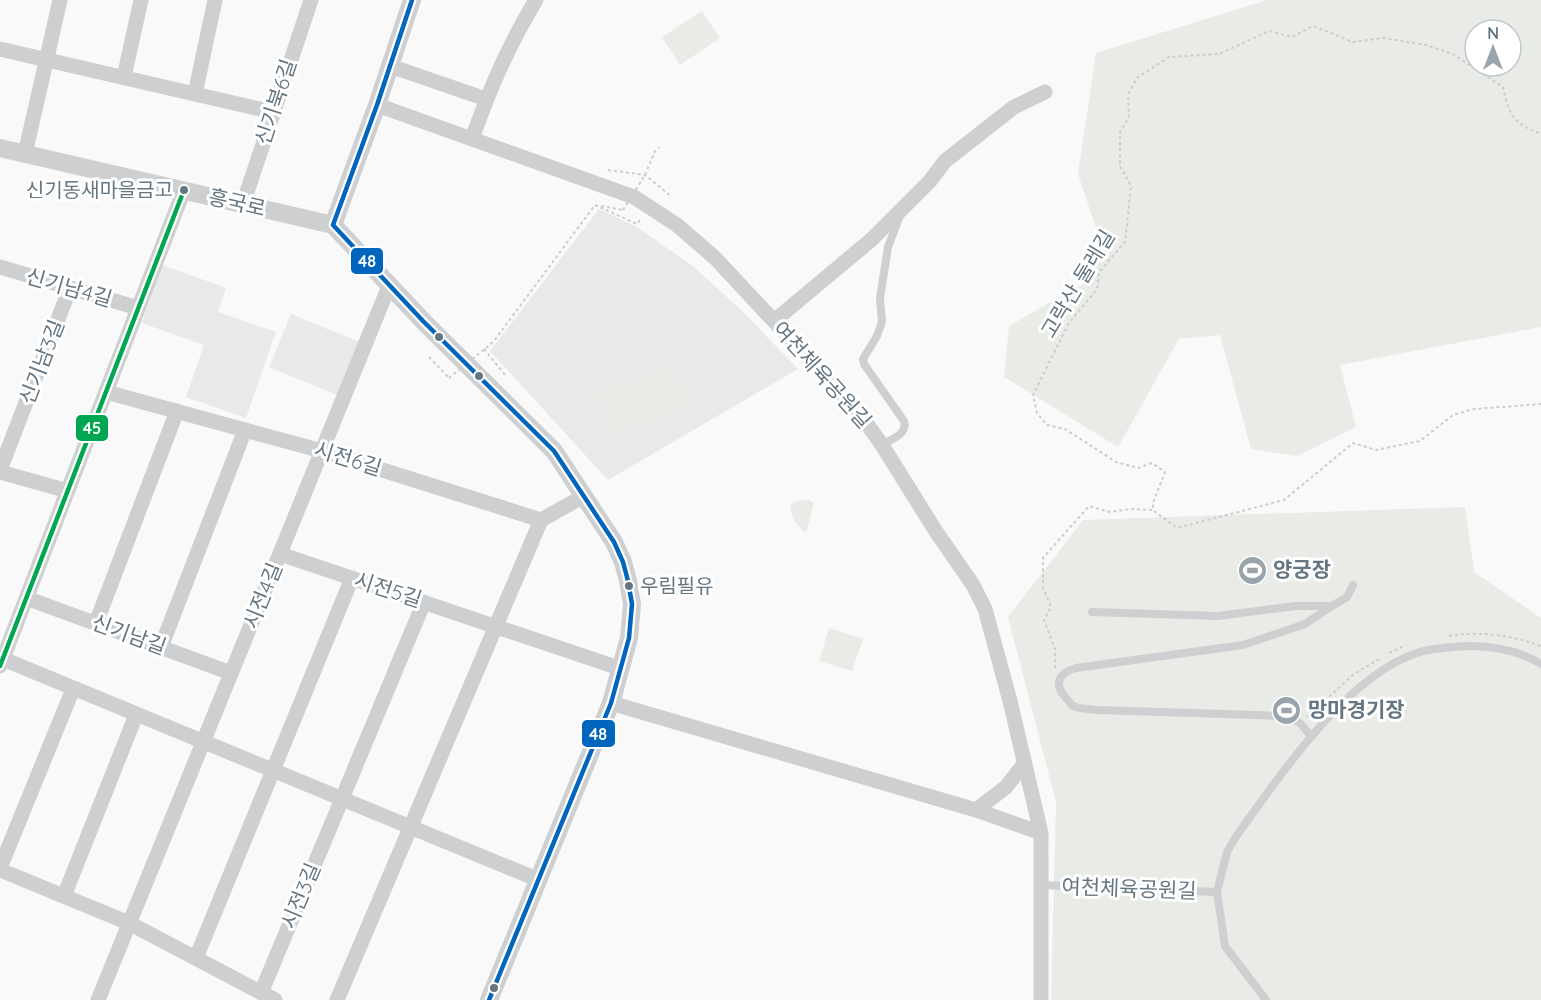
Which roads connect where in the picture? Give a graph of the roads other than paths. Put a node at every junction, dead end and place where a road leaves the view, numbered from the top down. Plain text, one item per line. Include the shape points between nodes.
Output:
1 (60, 0) edge
2 (141, 0) edge
3 (215, 0) edge
4 (311, 0) edge
5 (412, 0) edge
6 (536, 0) edge
7 (0, 49) edge
8 (46, 60) junction
9 (390, 66) junction
10 (124, 77) junction
11 (1045, 92) dead end
12 (195, 94) junction
13 (486, 99) junction
14 (377, 105) junction
15 (273, 112) junction
16 (472, 139) junction
17 (0, 148) edge
18 (25, 154) junction
19 (184, 190) junction
20 (243, 204) junction
21 (903, 209) junction
22 (333, 225) junction
23 (1, 270) edge
24 (389, 286) junction
25 (70, 288) junction
26 (138, 308) junction
27 (774, 321) junction
28 (106, 392) junction
29 (177, 411) junction
30 (245, 430) junction
31 (882, 445) junction
32 (322, 451) junction
33 (0, 471) edge
34 (68, 491) junction
35 (584, 496) junction
36 (541, 520) junction
37 (280, 554) junction
38 (352, 578) junction
39 (1353, 585) dead end
40 (26, 598) junction
41 (424, 602) junction
42 (1332, 606) junction
43 (1092, 612) dead end
44 (96, 623) junction
45 (495, 626) junction
46 (6, 631) edge
47 (161, 647) junction
48 (1, 663) edge
49 (1541, 664) edge
50 (622, 669) junction
51 (231, 673) junction
52 (73, 689) junction
53 (611, 703) junction
54 (136, 714) junction
55 (1311, 736) junction
56 (203, 742) junction
57 (1024, 764) junction
58 (272, 770) junction
59 (341, 799) junction
60 (976, 810) junction
61 (410, 827) junction
62 (1041, 833) junction
63 (0, 869) edge
64 (539, 880) junction
65 (1041, 885) junction
66 (1217, 892) junction
67 (64, 896) junction
68 (129, 923) junction
69 (196, 958) junction
70 (268, 996) edge
71 (98, 1000) edge
72 (337, 1000) edge
73 (489, 1000) edge
74 (1041, 1000) edge
75 (1266, 1000) edge

1 - 8 street
2 - 10 street
3 - 12 street
4 - 15 street, 신기북6길
5 - 9 street
6 - 13 street via 510,44
7 - 8 street
8 - 10 street
8 - 18 street
9 - 13 street
9 - 14 street
10 - 12 street
11 - 21 street via 1014,107 945,161
12 - 15 street
13 - 16 street
14 - 16 street, 여천체육공원길
14 - 22 street
15 - 20 street, 신기북6길
16 - 27 street, 여천체육공원길 via 634,197 700,245
17 - 18 street, 흥국로
18 - 19 street, 흥국로
19 - 20 street, 흥국로
19 - 26 street
20 - 22 street, 흥국로
21 - 27 street via 872,240
21 - 31 lane via 888,247 880,298 882,322 863,359 904,421 904,430
22 - 24 street
23 - 25 street, 신기남4길
24 - 32 street, 시전4길
24 - 35 street via 554,451
25 - 26 street, 신기남4길
25 - 33 street, 신기남3길
26 - 28 street
27 - 31 street, 여천체육공원길 via 858,411
28 - 29 street, 시전6길
28 - 34 street
29 - 30 street, 시전6길
29 - 44 street
30 - 32 street, 시전6길
30 - 47 street
31 - 57 street, 여천체육공원길 via 986,609
32 - 36 street, 시전6길
32 - 37 street, 시전4길
33 - 34 street, 신기남3길
34 - 40 street
35 - 36 street
35 - 50 street via 614,542 628,580 632,621
36 - 45 street
37 - 38 street, 시전5길
37 - 51 street, 시전4길
38 - 41 street, 시전5길
38 - 58 street
39 - 42 lane via 1347,597
40 - 44 street, 신기남길
40 - 46 street
41 - 45 street, 시전5길
41 - 59 street
42 - 43 lane via 1296,606 1218,616
42 - 55 lane via 1305,624 1243,645 1076,668 1060,677 1061,693 1073,706 1285,716 1300,723
44 - 47 street, 신기남길
45 - 50 street, 시전5길
45 - 61 street
46 - 48 street
47 - 51 street, 신기남길
48 - 52 street
49 - 55 lane, 여천체육공원길 via 1510,650 1481,646 1416,653 1353,692
50 - 53 street
51 - 56 street, 시전4길
52 - 54 street
52 - 63 street, 시전3길
53 - 60 street
53 - 64 street
54 - 56 street
54 - 67 street
55 - 66 lane, 여천체육공원길 via 1237,835 1227,852
56 - 58 street
56 - 68 street
57 - 60 street via 1006,787
57 - 62 street, 여천체육공원길
58 - 59 street
58 - 69 street
59 - 61 street
59 - 70 street, 시전3길
60 - 62 street
61 - 64 street
61 - 72 street
62 - 65 street, 여천체육공원길
63 - 67 street, 시전3길
64 - 73 street
65 - 66 lane, 여천체육공원길
65 - 74 street, 여천체육공원길
66 - 75 lane, 여천체육공원길 via 1225,945
67 - 68 street, 시전3길
68 - 69 street, 시전3길
68 - 71 street
69 - 70 street, 시전3길

